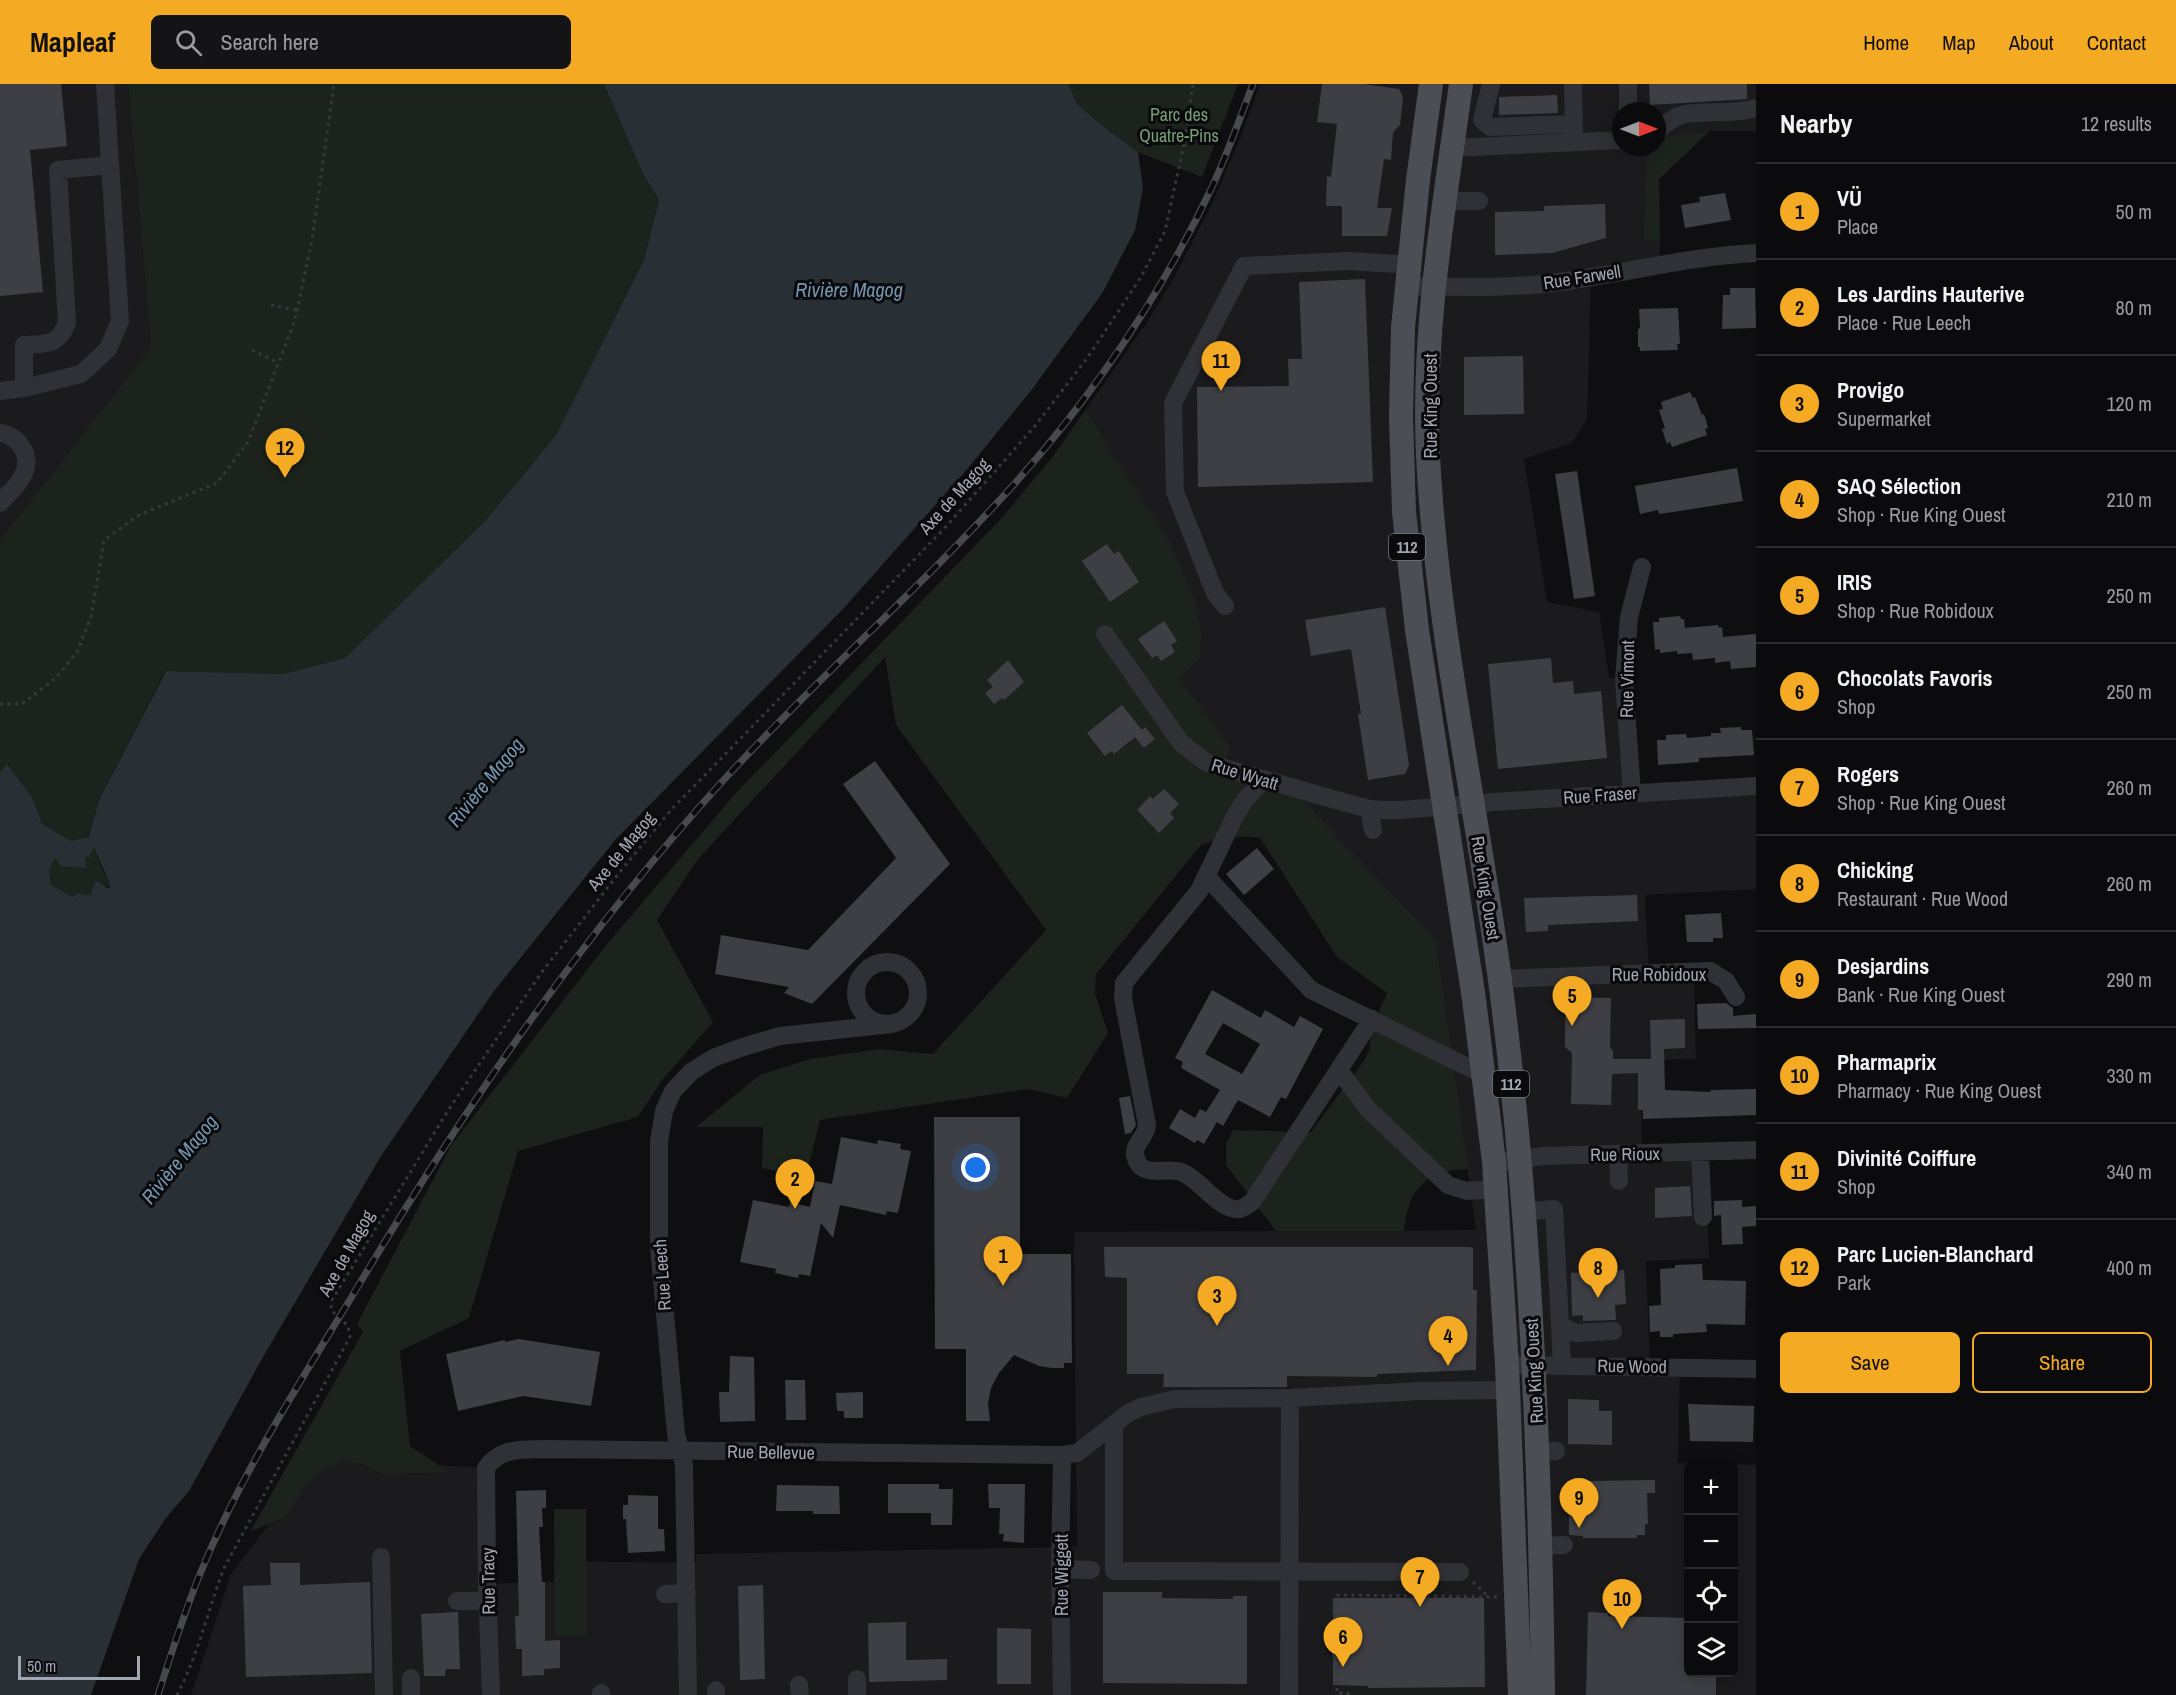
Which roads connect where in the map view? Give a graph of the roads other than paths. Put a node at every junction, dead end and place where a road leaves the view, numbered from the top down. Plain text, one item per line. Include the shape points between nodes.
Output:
1 (105, 84) edge
2 (1431, 84) edge
3 (1461, 84) edge
4 (1491, 84) edge
5 (1573, 84) edge
6 (1628, 84) edge
7 (1628, 102) edge
8 (1756, 108) edge
9 (1573, 124) junction
10 (1666, 124) edge
11 (1612, 141) edge
12 (1574, 143) junction
13 (1452, 148) junction
14 (110, 165) junction
15 (1444, 201) junction
16 (1479, 201) dead end
17 (1756, 253) edge
18 (1408, 278) junction
19 (1434, 287) junction
20 (24, 388) junction
21 (0, 391) edge
22 (0, 433) edge
23 (0, 503) edge
24 (1642, 567) dead end
25 (1225, 606) dead end
26 (1105, 634) dead end
27 (1264, 780) junction
28 (1756, 786) edge
29 (1632, 793) junction
30 (1472, 804) junction
31 (1444, 806) junction
32 (1369, 809) junction
33 (1373, 830) dead end
34 (1207, 877) junction
35 (1500, 979) junction
36 (1736, 997) dead end
37 (1372, 1019) junction
38 (892, 1024) dead end
39 (1339, 1070) junction
40 (1484, 1075) junction
41 (1756, 1150) edge
42 (1700, 1153) junction
43 (1618, 1154) junction
44 (1518, 1159) junction
45 (1494, 1162) junction
46 (1619, 1181) dead end
47 (1496, 1189) junction
48 (1523, 1212) junction
49 (1703, 1217) dead end
50 (1531, 1315) junction
51 (1560, 1320) junction
52 (1613, 1331) dead end
53 (1507, 1365) junction
54 (1534, 1365) junction
55 (1562, 1365) junction
56 (1756, 1369) edge
57 (1508, 1390) junction
58 (1290, 1398) junction
59 (1114, 1424) junction
60 (680, 1451) junction
61 (1062, 1455) junction
62 (486, 1468) joint
63 (381, 1557) dead end
64 (1060, 1569) junction
65 (1091, 1570) dead end
66 (1290, 1571) junction
67 (1460, 1572) road end
68 (687, 1593) junction
69 (665, 1594) dead end
70 (457, 1601) dead end
71 (487, 1601) junction
72 (384, 1695) edge
73 (491, 1695) edge
74 (688, 1695) edge
75 (1062, 1695) edge
76 (1289, 1695) edge
77 (1520, 1695) edge
78 (1543, 1695) edge

1 - 14 street
2 - 18 main road, Rue King Ouest / 112
3 - 13 main road, Rue King Ouest / 112
4 - 9 street via 1482,120 1490,127
5 - 9 street
6 - 7 street
8 - 10 street via 1685,114
9 - 12 street
11 - 12 street
12 - 13 street
13 - 15 main road, Rue King Ouest / 112
14 - 20 street via 120,321 108,349 81,374
14 - 20 street via 58,170 68,323 62,336 50,344 24,345
15 - 16 street
15 - 19 main road, Rue King Ouest / 112
17 - 19 street, Rue Farwell via 1692,259 1541,284
18 - 19 street, Rue Farwell
18 - 25 street, Rue Farwell via 1397,264 1348,261 1244,266 1173,403 1175,492 1215,593
18 - 31 main road, Rue King Ouest / 112 via 1401,416 1404,512 1417,630
19 - 30 main road, Rue King Ouest / 112 via 1428,393 1433,530
20 - 21 street
22 - 23 street via 19,442 26,470
24 - 29 street, Rue Vimont via 1629,617 1624,668
26 - 27 street, Rue Wyatt via 1181,742 1207,764
27 - 32 street, Rue Wyatt
27 - 34 street via 1235,816
28 - 29 street, Rue Fraser
29 - 30 street, Rue Fraser
30 - 31 street, Rue Fraser
30 - 35 main road, Rue King Ouest / 112
31 - 32 street, Rue Wyatt
31 - 40 main road, Rue King Ouest / 112
32 - 33 street
34 - 37 street via 1311,990
34 - 39 street via 1122,990 1147,1125 1147,1132 1135,1146 1139,1166 1146,1170 1184,1172 1221,1203 1241,1209 1257,1195
35 - 36 street, Rue Robidoux via 1710,971 1726,981
35 - 44 main road, Rue King Ouest / 112
37 - 39 street
37 - 40 street
38 - 60 street, Rue Leech via 780,1036 743,1047 713,1058 691,1072 673,1091 664,1111 659,1142 659,1247 675,1434
39 - 47 street via 1368,1109 1448,1185 1467,1191
40 - 45 main road, Rue King Ouest / 112
41 - 42 street, Rue Rioux
42 - 43 street, Rue Rioux
42 - 49 street
43 - 44 street, Rue Rioux
43 - 46 street
44 - 45 street, Rue Rioux
44 - 48 main road, Rue King Ouest / 112
45 - 47 main road, Rue King Ouest / 112
47 - 53 main road, Rue King Ouest / 112
48 - 50 main road, Rue King Ouest / 112
48 - 51 street via 1554,1209
50 - 51 street
50 - 54 main road, Rue King Ouest / 112
51 - 52 street via 1575,1333
51 - 55 street
53 - 54 street, Rue Wood
53 - 57 main road, Rue King Ouest / 112
54 - 55 street, Rue Wood
54 - 78 main road, Rue King Ouest / 112 via 1547,1452 1552,1546
55 - 56 street, Rue Wood via 1622,1373
57 - 58 street
57 - 77 main road, Rue King Ouest / 112
58 - 59 street via 1175,1399 1141,1407
58 - 66 street
59 - 61 street via 1077,1453
59 - 66 street via 1114,1571
60 - 61 street, Rue Bellevue
60 - 62 street, Rue Bellevue via 515,1451 494,1457
60 - 68 street, Rue Leech via 690,1505
61 - 64 street, Rue Wiggett
62 - 71 street, Rue Tracy
63 - 72 street
64 - 65 street
64 - 75 street, Rue Wiggett via 1054,1619
66 - 67 street
66 - 76 street
68 - 69 street
68 - 74 street, Rue Leech
70 - 71 street
71 - 73 street, Rue Tracy

